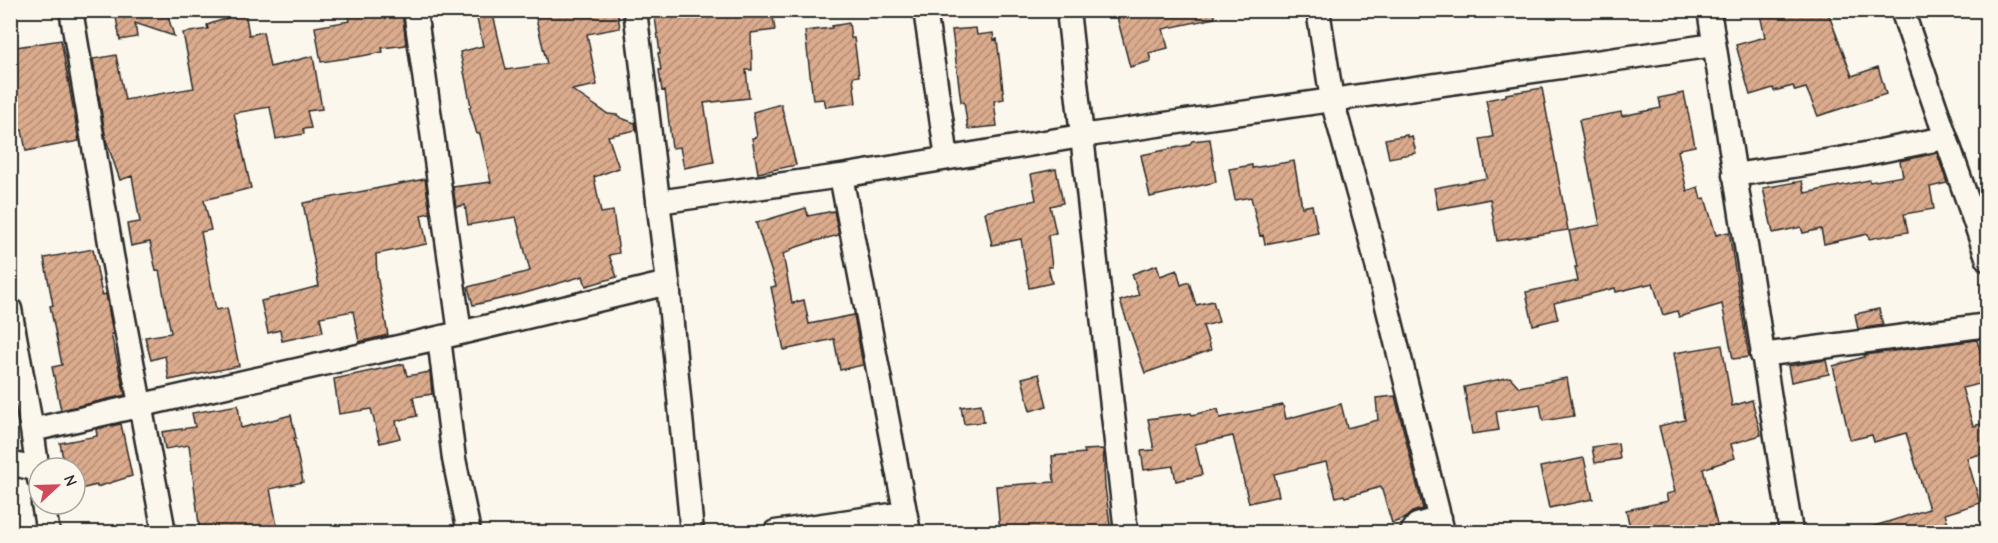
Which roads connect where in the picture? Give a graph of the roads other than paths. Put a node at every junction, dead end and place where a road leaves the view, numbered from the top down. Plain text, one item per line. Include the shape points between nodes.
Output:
1 (71, 10) edge
2 (416, 10) edge
3 (635, 10) edge
4 (924, 10) edge
5 (1068, 10) edge
6 (1318, 10) edge
7 (1709, 10) edge
8 (1902, 10) edge
9 (1714, 45) junction
10 (1332, 100) junction
11 (1081, 136) junction
12 (1945, 138) junction
13 (947, 158) junction
14 (1734, 175) junction
15 (841, 176) junction
16 (658, 202) junction
17 (1988, 260) edge
18 (668, 283) junction
19 (10, 309) edge
20 (1988, 325) edge
21 (449, 336) junction
22 (1762, 355) junction
23 (140, 406) junction
24 (32, 430) junction
25 (36, 456) edge
26 (10, 463) edge
27 (27, 470) edge
28 (45, 516) edge
29 (907, 523) edge
30 (1442, 525) edge
31 (48, 532) edge
32 (164, 532) edge
33 (469, 532) edge
34 (692, 532) edge
35 (775, 532) edge
36 (1126, 532) edge
37 (1412, 532) edge
38 (1791, 532) edge

1 - 23 street
2 - 21 street
3 - 16 street
4 - 13 street
5 - 11 street
6 - 10 street
7 - 9 street
8 - 12 street
9 - 10 street
9 - 14 street
10 - 11 street
10 - 30 street
11 - 13 street
11 - 36 street
12 - 14 street
12 - 17 street
13 - 15 street
14 - 22 street
15 - 16 street
15 - 29 street
16 - 18 street
18 - 21 street
18 - 34 street
19 - 24 street
20 - 22 street
21 - 23 street
21 - 33 street via 454,459
22 - 38 street
23 - 24 street
23 - 32 street
24 - 25 street
26 - 27 street
28 - 31 street
29 - 35 street
30 - 37 street via 1417,525

